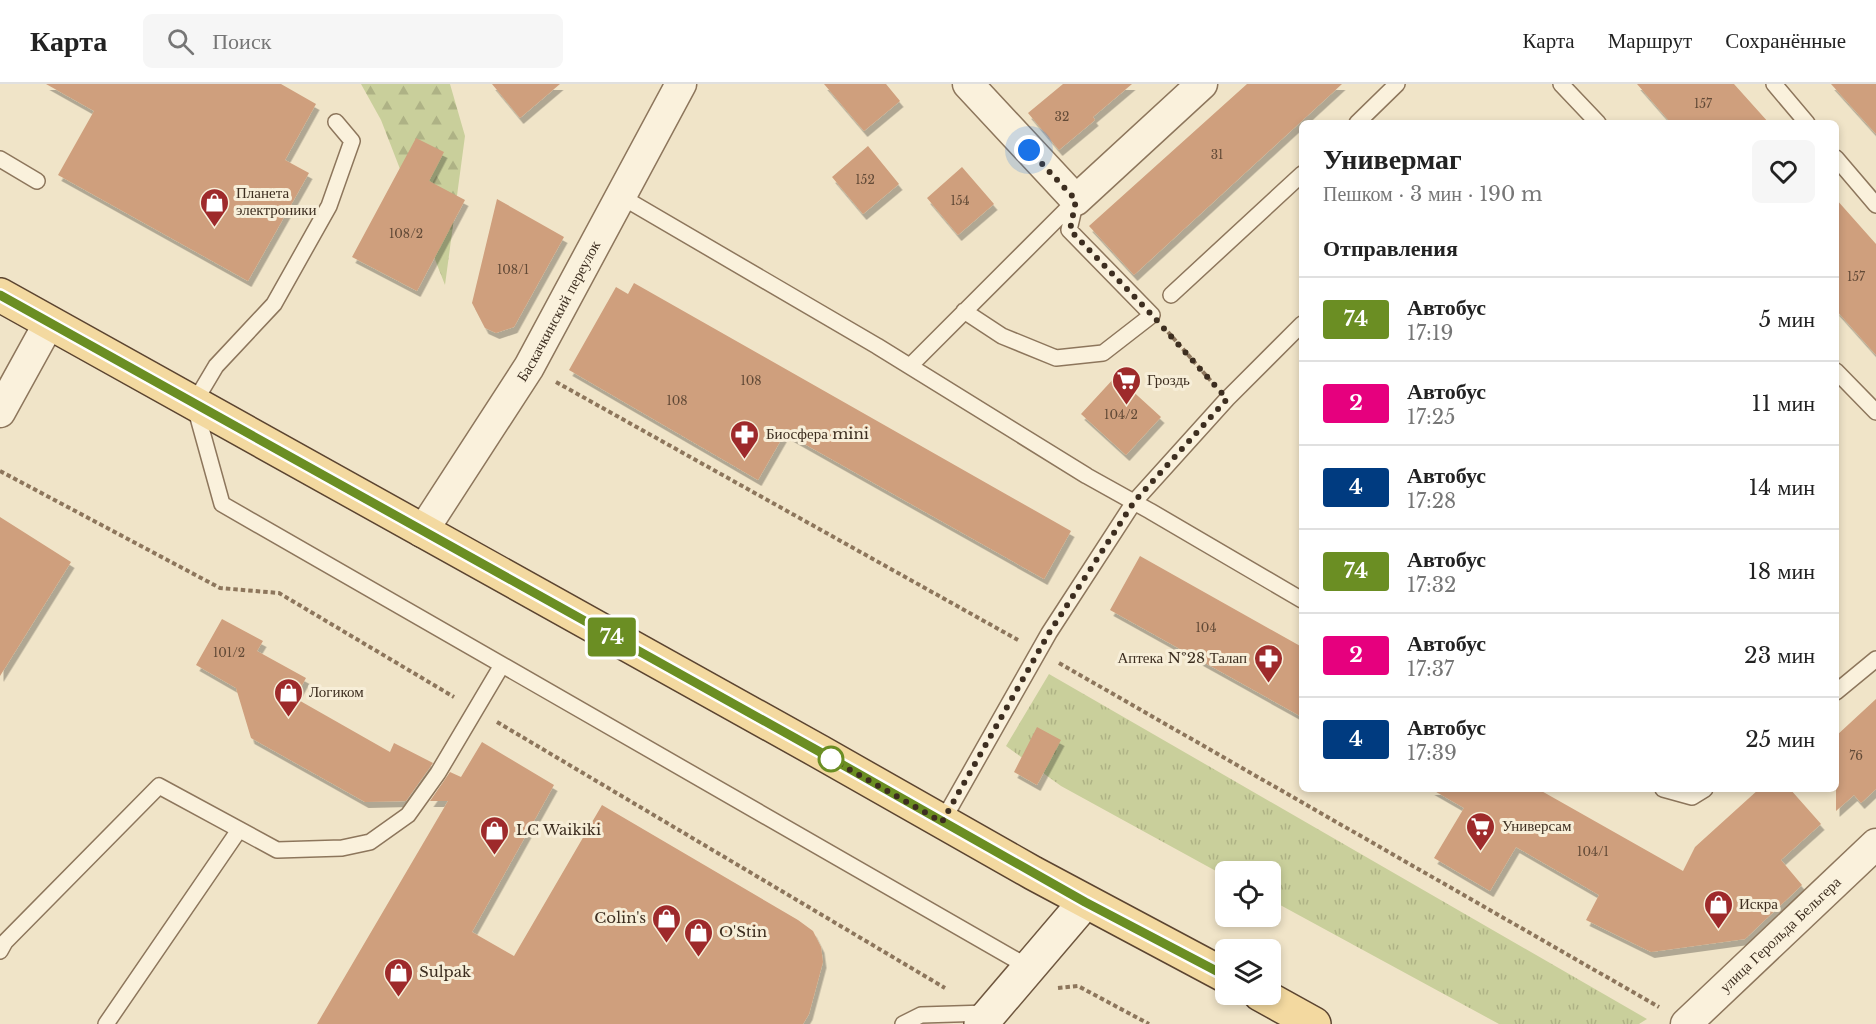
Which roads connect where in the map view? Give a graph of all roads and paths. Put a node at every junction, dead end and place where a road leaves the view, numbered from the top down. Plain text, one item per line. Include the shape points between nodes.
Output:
1 (681, 84) edge
2 (968, 84) edge
3 (1202, 84) edge
4 (1397, 84) edge
5 (1561, 84) edge
6 (1774, 84) edge
7 (1360, 120) edge
8 (1595, 120) edge
9 (1804, 120) edge
10 (336, 122) dead end
11 (0, 159) edge
12 (1839, 162) edge
13 (1299, 177) edge
14 (37, 181) dead end
15 (622, 197) junction
16 (1076, 200) junction
17 (1876, 205) edge
18 (0, 295) edge
19 (1171, 295) dead end
20 (964, 311) junction
21 (1152, 315) junction
22 (49, 324) junction
23 (1299, 327) edge
24 (910, 366) junction
25 (529, 367) junction
26 (1839, 374) edge
27 (1227, 399) junction
28 (194, 404) junction
29 (0, 412) edge
30 (1876, 412) edge
31 (1134, 502) junction
32 (422, 532) junction
33 (1299, 598) edge
34 (1040, 652) junction
35 (1876, 659) edge
36 (502, 665) junction
37 (1839, 690) edge
38 (1674, 792) edge
39 (1700, 792) edge
40 (942, 822) junction
41 (239, 830) junction
42 (1876, 843) edge
43 (1085, 902) junction
44 (0, 951) edge
45 (1030, 968) junction
46 (1215, 970) edge
47 (1056, 988) dead end
48 (1280, 1005) edge
49 (986, 1019) edge
50 (106, 1024) edge
51 (903, 1024) edge
52 (1149, 1024) edge
53 (1314, 1024) edge
54 (1687, 1024) edge

1 - 15 street, Баскачкинский переулок
2 - 16 street
3 - 16 street
4 - 7 lane
5 - 8 lane
6 - 9 lane
10 - 28 lane via 351,141 329,206 274,304 216,366
11 - 14 lane
12 - 17 lane
13 - 19 lane
15 - 24 lane
15 - 25 street, Баскачкинский переулок
16 - 20 lane
16 - 21 lane via 1070,230
18 - 22 main road
20 - 21 lane via 1002,336 1056,358 1103,353
20 - 24 lane
21 - 27 path
22 - 28 main road
22 - 29 street
23 - 27 lane
24 - 31 lane
25 - 32 street, Баскачкинский переулок
25 - 34 path
26 - 30 lane
27 - 31 lane
28 - 32 main road
28 - 36 lane via 222,504
31 - 33 lane
31 - 34 lane
32 - 40 main road
34 - 40 lane
34 - 54 path
35 - 37 lane
36 - 41 lane via 438,773 408,814 370,842 342,848 277,850
36 - 45 lane
38 - 39 lane via 1692,797
40 - 43 main road
41 - 44 lane via 159,786
41 - 50 lane
42 - 54 street, улица Герольда Бельгера
43 - 45 street
43 - 46 main road
45 - 49 street
47 - 52 path via 1078,986
48 - 53 main road
49 - 51 lane via 921,1015

